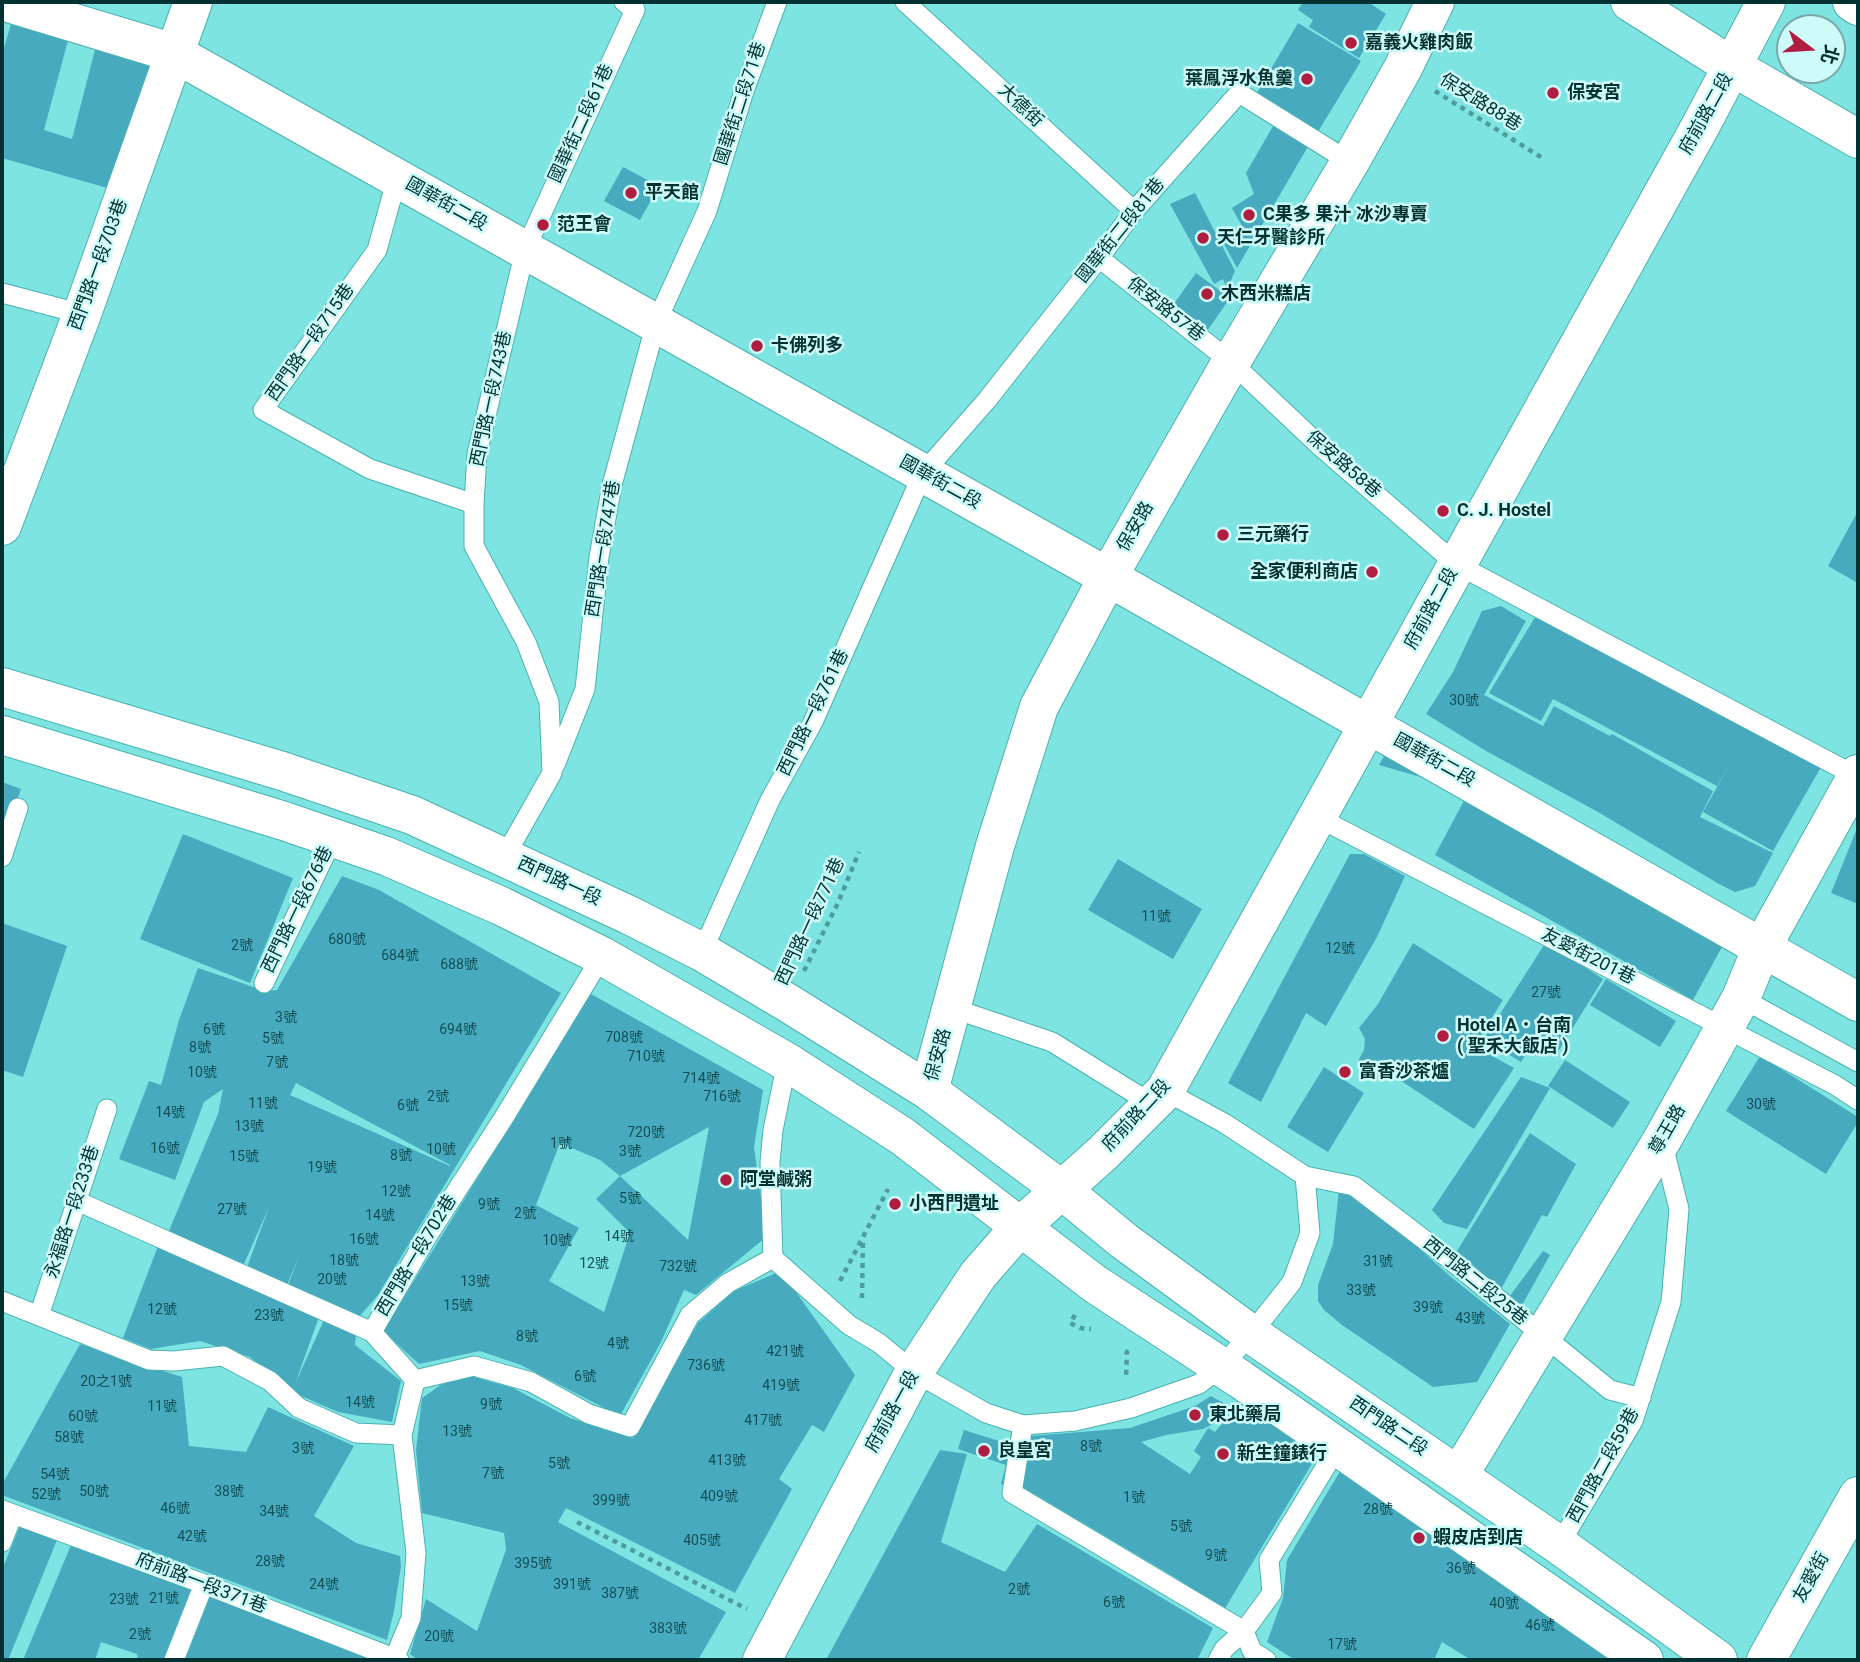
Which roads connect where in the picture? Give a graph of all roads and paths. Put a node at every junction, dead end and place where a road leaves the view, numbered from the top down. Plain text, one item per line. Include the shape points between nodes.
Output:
1 (5, 2) edge
2 (193, 2) edge
3 (777, 2) edge
4 (905, 2) edge
5 (1630, 2) edge
6 (1766, 2) edge
7 (1852, 2) edge
8 (633, 4) edge
9 (1423, 6) edge
10 (1858, 6) edge
11 (174, 53) junction
12 (1733, 67) junction
13 (1402, 70) junction
14 (1858, 139) edge
15 (1544, 159) dead end
16 (1350, 162) junction
17 (397, 178) junction
18 (1134, 211) junction
19 (524, 250) junction
20 (1099, 258) junction
21 (2, 293) edge
22 (82, 314) junction
23 (656, 323) junction
24 (1231, 362) junction
25 (923, 473) junction
26 (474, 505) junction
27 (2, 526) edge
28 (1457, 564) junction
29 (1108, 577) junction
30 (2, 687) edge
31 (1368, 724) junction
32 (2, 735) edge
33 (552, 773) junction
34 (1858, 776) edge
35 (18, 808) dead end
36 (1317, 817) junction
37 (333, 838) junction
38 (859, 852) dead end
39 (2, 856) edge
40 (505, 856) junction
41 (1762, 947) junction
42 (702, 952) junction
43 (602, 956) junction
44 (264, 983) dead end
45 (1858, 1002) edge
46 (788, 1003) junction
47 (952, 1008) junction
48 (1733, 1013) junction
49 (787, 1062) junction
50 (1858, 1062) edge
51 (929, 1091) junction
52 (1158, 1097) junction
53 (1858, 1100) edge
54 (107, 1109) dead end
55 (1662, 1140) junction
56 (1305, 1175) junction
57 (888, 1189) dead end
58 (1062, 1190) junction
59 (77, 1201) junction
60 (1021, 1226) junction
61 (863, 1237) junction
62 (773, 1258) junction
63 (840, 1281) dead end
64 (2, 1301) edge
65 (862, 1309) dead end
66 (1079, 1309) dead end
67 (39, 1316) junction
68 (1093, 1329) dead end
69 (372, 1332) junction
70 (1251, 1334) junction
71 (1544, 1338) junction
72 (1116, 1344) dead end
73 (1221, 1367) junction
74 (915, 1372) junction
75 (415, 1380) junction
76 (1126, 1390) dead end
77 (1641, 1398) junction
78 (1023, 1425) junction
79 (402, 1435) junction
80 (1337, 1448) junction
81 (1459, 1475) junction
82 (1858, 1496) edge
83 (7, 1512) edge
84 (577, 1522) dead end
85 (2, 1542) edge
86 (1559, 1545) junction
87 (204, 1584) junction
88 (779, 1626) junction
89 (1244, 1631) junction
90 (397, 1659) edge
91 (174, 1660) edge
92 (762, 1660) edge
93 (1218, 1660) edge
94 (1266, 1660) edge
95 (1644, 1660) edge
96 (1718, 1660) edge
97 (1766, 1660) edge

1 - 11 street, 國華街二段
2 - 11 street, 西門路一段703巷
3 - 23 lane, 國華街二段71巷 via 707,211
4 - 18 lane, 大德街
5 - 12 street
6 - 12 street, 府前路二段
7 - 10 street
8 - 19 lane, 國華街二段61巷
9 - 13 street, 保安路
11 - 17 street, 國華街二段
11 - 22 street, 西門路一段703巷
12 - 14 street
12 - 28 street, 府前路二段
13 - 15 path, 保安路88巷
13 - 16 street, 保安路
16 - 18 lane, 國華街二段81巷 via 1239,93
16 - 24 street, 保安路
17 - 19 street, 國華街二段
17 - 26 lane, 西門路一段715巷 via 377,250 263,410 370,469
18 - 20 lane, 國華街二段81巷
19 - 23 street, 國華街二段
19 - 26 lane, 西門路一段743巷 via 477,454
20 - 24 lane, 保安路57巷
20 - 25 lane, 國華街二段81巷
21 - 22 lane
22 - 27 street, 西門路一段703巷
23 - 25 street, 國華街二段
23 - 33 lane, 西門路一段747巷 via 612,485 585,690
24 - 28 lane, 保安路58巷
24 - 29 street, 保安路
25 - 29 street, 國華街二段
25 - 42 lane, 西門路一段761巷 via 813,722 770,800
26 - 33 lane, 西門路一段743巷 via 474,546 526,642 549,702
28 - 31 street, 府前路二段
28 - 34 lane, 保安路58巷
29 - 31 street, 國華街二段
29 - 47 street, 保安路 via 1039,707 995,846
30 - 40 street, 西門路一段 via 282,771 412,816
31 - 36 street, 府前路二段
31 - 41 street, 國華街二段
32 - 37 street
33 - 40 lane
34 - 41 street, 尊王路
35 - 39 lane
36 - 48 lane, 友愛街201巷
36 - 52 street, 府前路二段
37 - 43 street via 501,906
37 - 44 lane, 西門路一段676巷
38 - 46 path, 西門路一段771巷
40 - 42 street, 西門路一段
41 - 45 street, 國華街二段
41 - 48 street, 尊王路
42 - 46 street, 西門路一段
43 - 49 street
43 - 69 lane, 西門路一段702巷
46 - 51 street, 西門路一段
47 - 51 street, 保安路
47 - 52 lane via 1052,1042
48 - 50 lane
48 - 53 lane, 友愛街201巷
48 - 55 street, 尊王路
49 - 60 street via 902,1136
49 - 62 lane via 770,1162
51 - 58 street, 西門路一段
52 - 56 lane via 1224,1123
52 - 58 street, 府前路二段
54 - 59 lane, 永福路一段233巷
55 - 71 street, 尊王路
55 - 77 lane, 西門路二段59巷 via 1679,1209 1671,1302
56 - 70 lane via 1310,1233 1292,1282
56 - 71 lane, 西門路二段25巷 via 1354,1186
57 - 61 path
58 - 60 street, 府前路一段
58 - 70 street, 西門路二段
59 - 67 lane, 永福路一段233巷
59 - 69 lane
60 - 73 street via 1095,1284
60 - 74 street, 府前路一段 via 978,1275
61 - 63 path
61 - 65 path
62 - 74 lane via 849,1325
62 - 75 lane via 728,1283 690,1315 630,1427 589,1414 531,1382 474,1366
64 - 67 lane
66 - 68 path via 1070,1323
67 - 79 lane via 149,1360 223,1356 270,1381 299,1408 356,1433
69 - 75 lane, 西門路一段702巷
70 - 73 lane
70 - 81 street, 西門路二段
71 - 77 lane, 西門路二段25巷 via 1610,1391
71 - 81 street, 尊王路
72 - 76 path via 1127,1352
73 - 78 lane via 1199,1384 1131,1408 1075,1421
73 - 80 street
74 - 78 lane via 986,1413
74 - 88 street, 府前路一段
75 - 79 lane
77 - 86 lane, 西門路二段59巷 via 1633,1421
78 - 89 lane via 1012,1493
79 - 90 lane via 416,1553 411,1618
80 - 89 lane via 1269,1560 1272,1593
80 - 95 street
81 - 86 street, 西門路二段
82 - 97 street, 友愛街
83 - 85 lane
83 - 87 lane, 府前路一段371巷
84 - 88 path
86 - 96 street, 西門路二段
87 - 90 lane, 府前路一段371巷
87 - 91 lane
88 - 92 street, 府前路一段
89 - 93 lane
89 - 94 lane via 1252,1651

